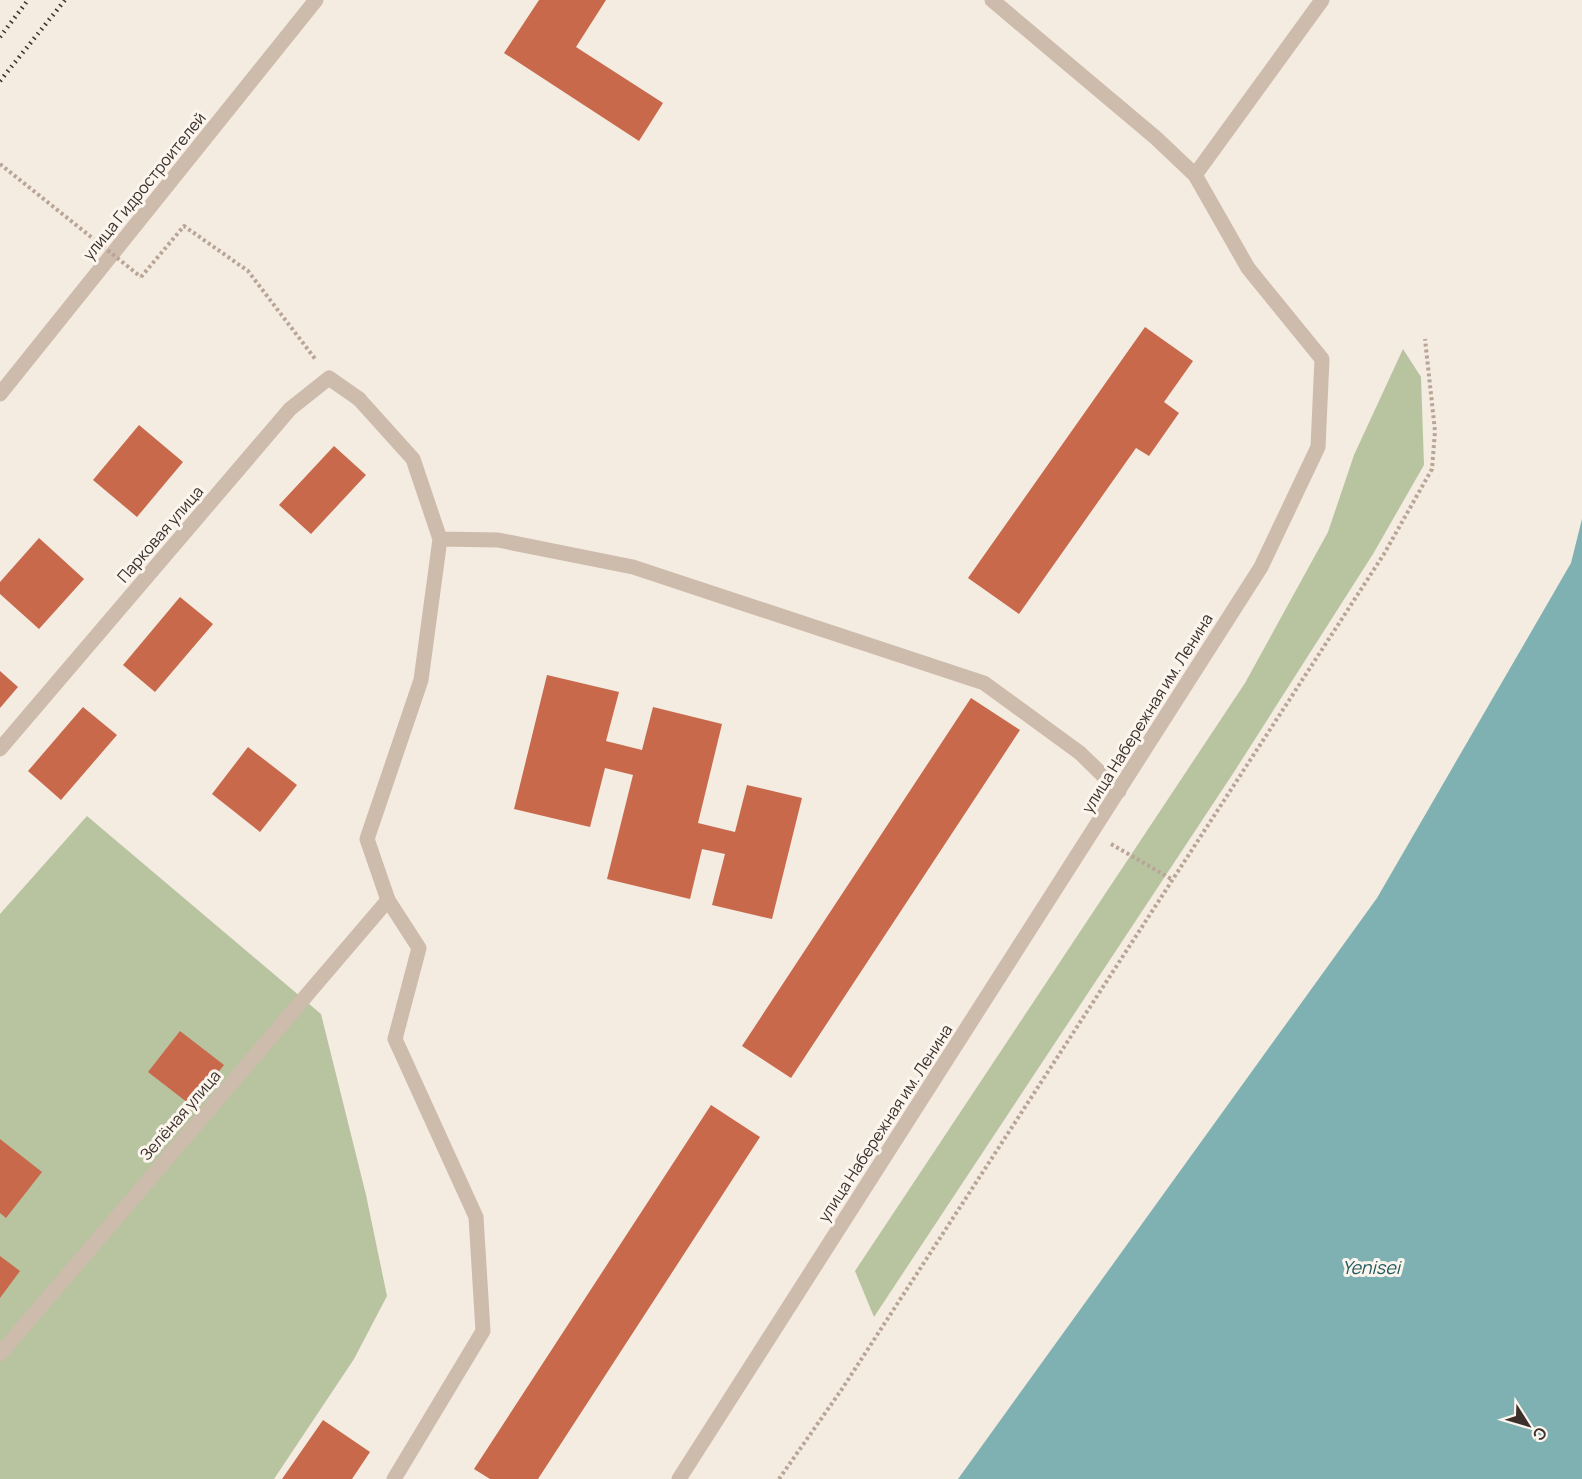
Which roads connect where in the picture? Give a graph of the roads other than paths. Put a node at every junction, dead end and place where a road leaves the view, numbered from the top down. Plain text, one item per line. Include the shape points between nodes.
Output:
1 (316, 0) edge
2 (992, 0) edge
3 (1322, 0) edge
4 (1195, 175) junction
5 (0, 394) edge
6 (440, 539) junction
7 (0, 749) edge
8 (1119, 791) junction
9 (388, 900) junction
10 (0, 1354) edge
11 (401, 1476) edge
12 (679, 1479) edge

1 - 5 street, улица Гидростроителей
2 - 4 street, улица Набережная им. Ленина
3 - 4 street
4 - 8 street, улица Набережная им. Ленина via 1248,268 1322,359 1318,447 1261,567
6 - 7 street, Парковая улица via 413,459 359,399 329,378 290,409
6 - 8 street via 498,540 633,567 984,683 1080,753
6 - 9 street via 421,680 367,839
8 - 12 street, улица Набережная им. Ленина
9 - 10 street, Зелёная улица
9 - 11 street via 419,948 395,1039 476,1217 483,1331

